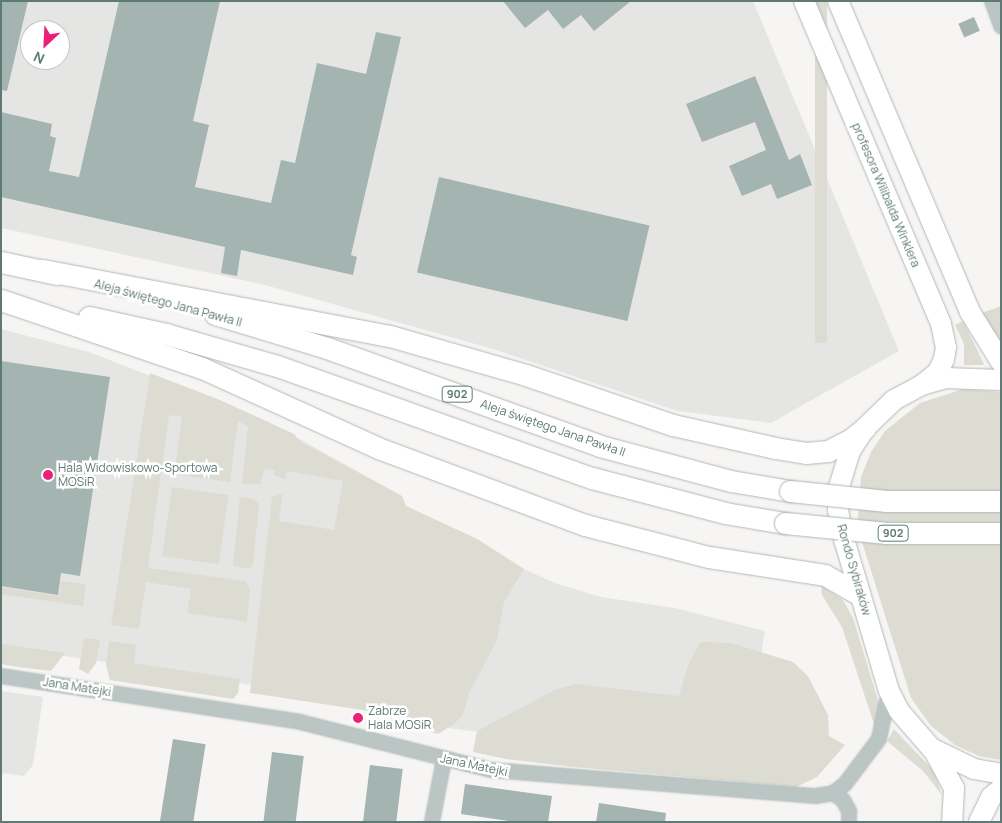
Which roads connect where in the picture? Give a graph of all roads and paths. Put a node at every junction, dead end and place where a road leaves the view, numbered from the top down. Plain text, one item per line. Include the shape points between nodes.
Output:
1 (804, 1) edge
2 (838, 1) edge
3 (992, 1) edge
4 (1001, 26) edge
5 (1, 262) edge
6 (43, 270) junction
7 (1, 299) edge
8 (1001, 362) edge
9 (1001, 380) edge
10 (922, 385) junction
11 (864, 428) junction
12 (1001, 501) edge
13 (1001, 533) edge
14 (860, 596) junction
15 (1, 676) edge
16 (889, 691) junction
17 (931, 748) junction
18 (444, 759) junction
19 (1001, 774) edge
20 (1001, 789) edge
21 (833, 793) junction
22 (432, 822) edge
23 (849, 822) edge
24 (952, 822) edge
25 (979, 822) edge

1 - 10 main road, profesora Wilibalda Winklera via 941,324 946,347 944,360 938,372
2 - 8 main road via 970,312
3 - 4 street
5 - 6 main road, Aleja świętego Jana Pawła II / 902
6 - 11 main road via 390,336 518,373 673,424 775,448 806,453 828,451 850,440
6 - 12 main road, Aleja świętego Jana Pawła II / 902, bridge via 193,308 327,348 626,454 731,481 886,501
7 - 13 main road, 902, bridge via 234,353 592,478 725,513 785,523 887,533
7 - 14 main road via 202,368 378,448 556,515 664,548 825,575
9 - 10 main road, Rondo Sybiraków via 964,377
10 - 11 main road, Rondo Sybiraków via 894,400
11 - 14 main road, Rondo Sybiraków via 843,468 838,509
14 - 16 main road, Rondo Sybiraków
15 - 18 street, Jana Matejki via 300,722
16 - 17 main road, Rondo Sybiraków via 899,711
16 - 21 street via 879,739 845,784
17 - 19 main road, Rondo Sybiraków via 974,768
17 - 24 main road via 952,783
18 - 21 street, Jana Matejki via 531,776 816,796
18 - 22 street
20 - 25 main road via 984,809
21 - 23 street via 843,800 849,812

